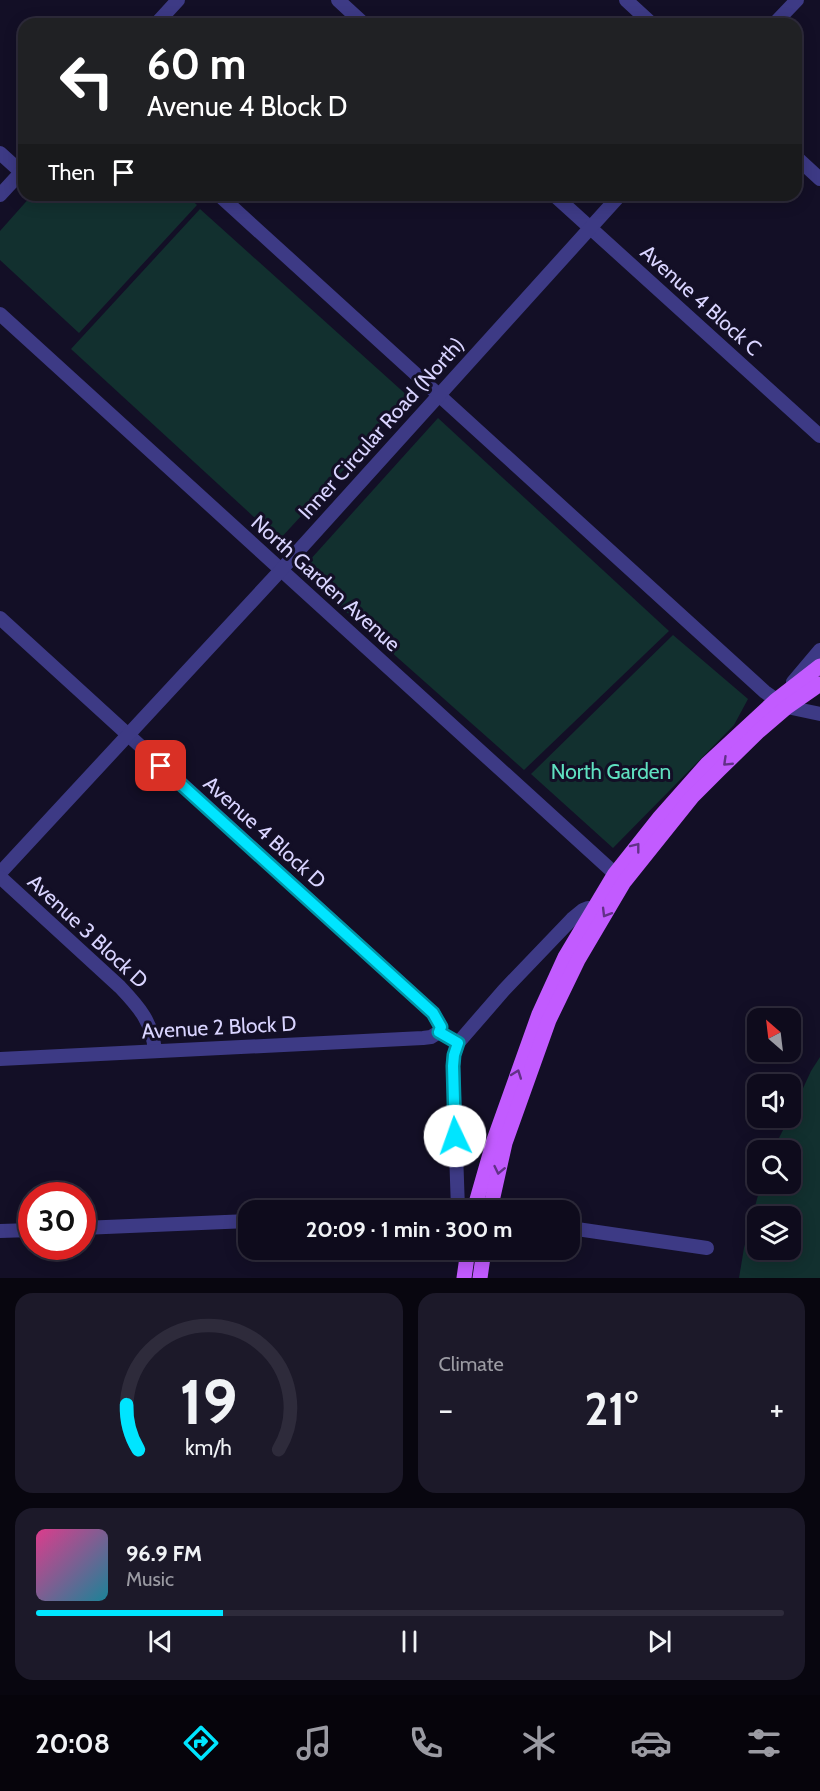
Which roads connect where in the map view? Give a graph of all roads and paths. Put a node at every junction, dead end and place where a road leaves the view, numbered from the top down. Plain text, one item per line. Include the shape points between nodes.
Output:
1 (178, 0) edge
2 (338, 0) edge
3 (626, 0) edge
4 (797, 0) edge
5 (162, 18) edge
6 (358, 18) edge
7 (646, 18) edge
8 (780, 18) edge
9 (0, 153) edge
10 (802, 162) edge
11 (18, 167) edge
12 (18, 175) edge
13 (820, 179) edge
14 (0, 195) edge
15 (226, 201) edge
16 (561, 201) edge
17 (615, 201) edge
18 (591, 228) junction
19 (0, 314) edge
20 (439, 396) junction
21 (820, 436) edge
22 (281, 570) junction
23 (0, 618) edge
24 (820, 650) edge
25 (820, 666) edge
26 (820, 684) edge
27 (781, 704) junction
28 (820, 714) edge
29 (127, 735) junction
30 (0, 875) edge
31 (619, 878) junction
32 (592, 910) junction
33 (439, 1032) junction
34 (458, 1043) junction
35 (155, 1051) junction
36 (0, 1059) edge
37 (459, 1200) edge
38 (477, 1200) edge
39 (492, 1200) edge
40 (238, 1221) edge
41 (96, 1227) edge
42 (580, 1229) edge
43 (18, 1230) edge
44 (0, 1231) edge
45 (707, 1248) dead end
46 (467, 1260) edge
47 (483, 1260) edge
48 (464, 1278) edge
49 (480, 1278) edge

1 - 5 street
2 - 6 street
3 - 7 street
4 - 8 street
9 - 11 street
10 - 13 street
12 - 14 street
15 - 20 street
16 - 18 street, Avenue 4 Block C
17 - 18 street, Inner Circular Road (North)
18 - 20 street, Inner Circular Road (North)
18 - 21 street, Avenue 4 Block C
19 - 22 street, North Garden Avenue
20 - 22 street, Inner Circular Road (North)
20 - 27 street
22 - 29 street, Inner Circular Road (North)
22 - 31 street, North Garden Avenue
23 - 29 street, Avenue 4 Block D
24 - 27 street
25 - 27 main road
26 - 27 main road
27 - 28 street
27 - 31 main road via 721,750 682,790
29 - 30 street, Inner Circular Road (North)
29 - 33 street, Avenue 4 Block D via 433,1013 441,1027
30 - 35 street, Avenue 3 Block D via 133,1001 149,1025
31 - 32 main road
31 -> 39 main road via 549,1020 505,1143
32 - 34 street via 583,910 572,919
38 -> 32 main road via 539,1014
33 - 34 street
33 - 35 street, Avenue 2 Block D via 423,1038
34 - 37 street via 453,1075
35 - 36 street, Avenue 2 Block D
40 - 41 street
42 - 45 street
43 - 44 street
46 - 48 main road
47 - 49 main road

